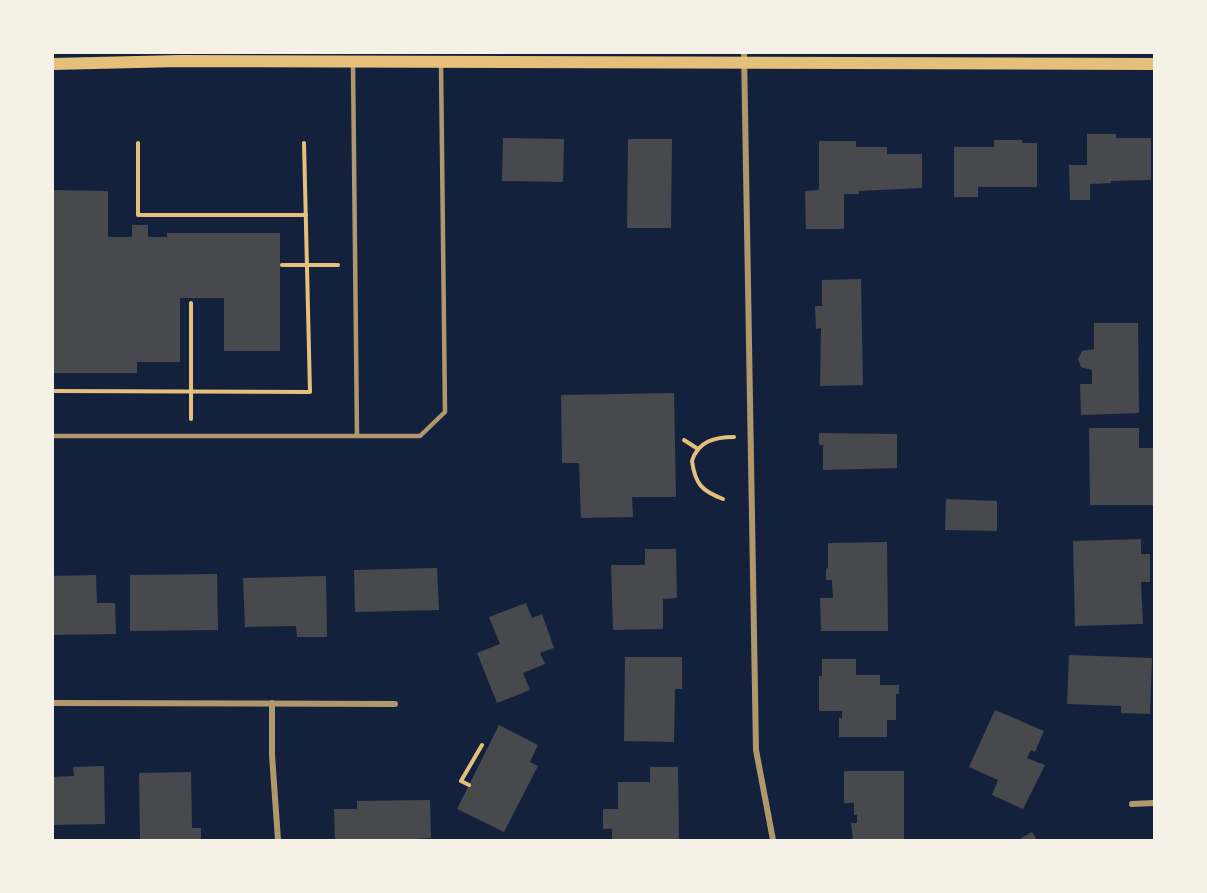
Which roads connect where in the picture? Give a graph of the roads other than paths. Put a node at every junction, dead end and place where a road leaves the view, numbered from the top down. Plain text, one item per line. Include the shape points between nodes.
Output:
1 (300, 57) edge
2 (744, 58) edge
3 (353, 62) junction
4 (441, 62) junction
5 (52, 64) edge
6 (1155, 64) edge
7 (52, 436) edge
8 (357, 436) junction
9 (52, 703) edge
10 (272, 703) junction
11 (395, 704) dead end
12 (1155, 803) edge
13 (1131, 804) dead end
14 (278, 840) edge
15 (773, 840) edge

1 - 3 main road
1 - 5 main road
2 - 4 main road
2 - 6 main road
2 - 15 street via 756,750
3 - 4 main road
3 - 8 lane
4 - 8 lane via 446,412 420,436
7 - 8 lane
9 - 10 street
10 - 11 street
10 - 14 street
12 - 13 street

